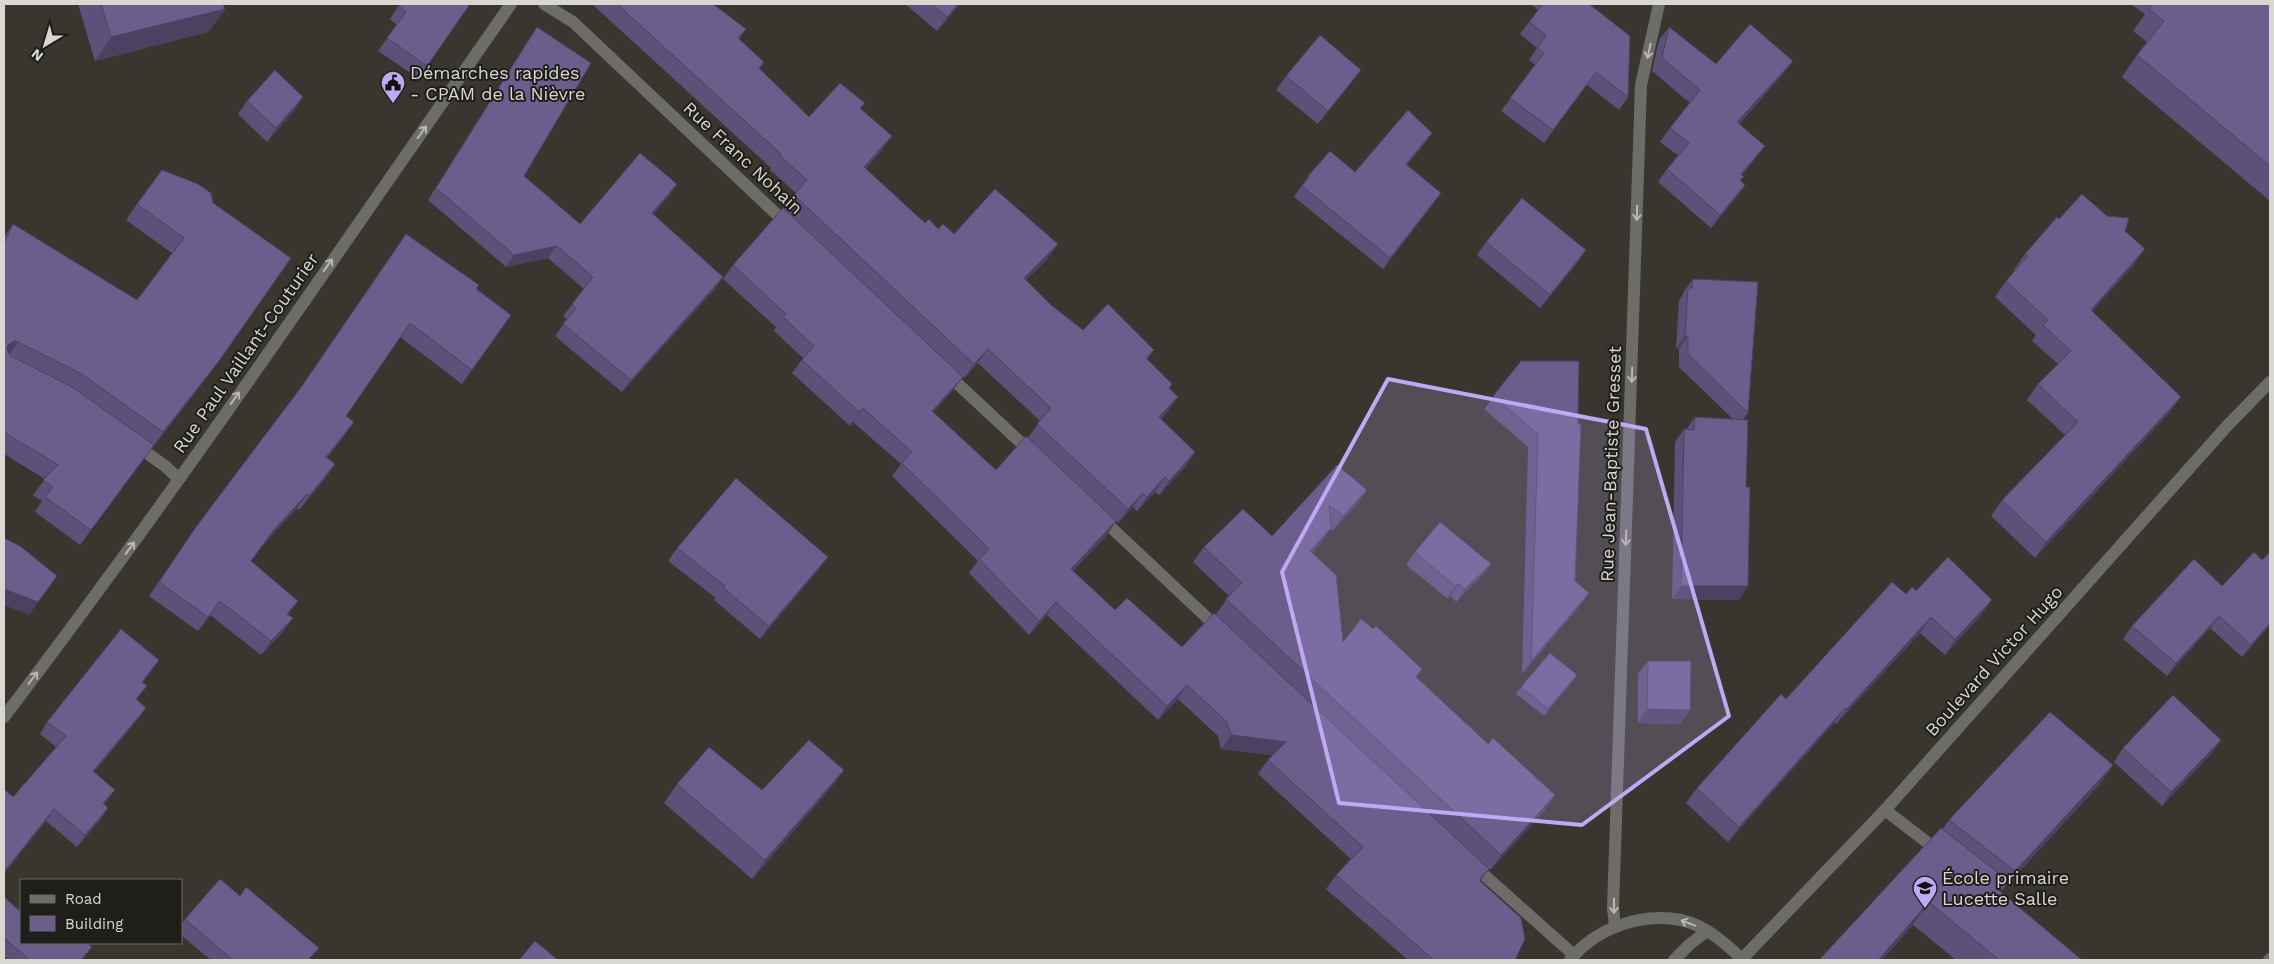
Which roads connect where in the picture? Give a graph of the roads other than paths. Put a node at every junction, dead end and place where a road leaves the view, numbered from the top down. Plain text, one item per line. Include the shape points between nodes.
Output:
1 (510, 4) edge
2 (544, 4) edge
3 (1660, 4) edge
4 (799, 234) edge
5 (937, 364) edge
6 (2270, 382) edge
7 (126, 438) edge
8 (1039, 460) edge
9 (179, 480) junction
10 (1090, 507) edge
11 (1228, 637) edge
12 (4, 717) edge
13 (1886, 810) junction
14 (1461, 855) edge
15 (1951, 860) edge
16 (1615, 927) junction
17 (1707, 931) junction
18 (1572, 957) edge
19 (1674, 960) edge
20 (1742, 960) edge

9 -> 1 street, Rue Paul Vaillant-Couturier
2 - 4 street, Rue Franc Nohain via 573,22
3 -> 16 street, Rue Jean-Baptiste Gresset via 1642,85 1613,908
5 - 8 street
6 - 13 street, Boulevard Victor Hugo via 2227,426
7 - 9 street
12 -> 9 street, Rue Paul Vaillant-Couturier
10 - 11 street
13 - 15 street
13 - 20 street, Boulevard Victor Hugo
14 - 18 street
17 -> 16 street via 1681,920 1655,919
16 - 18 street via 1594,936
17 - 19 street
17 - 20 street

